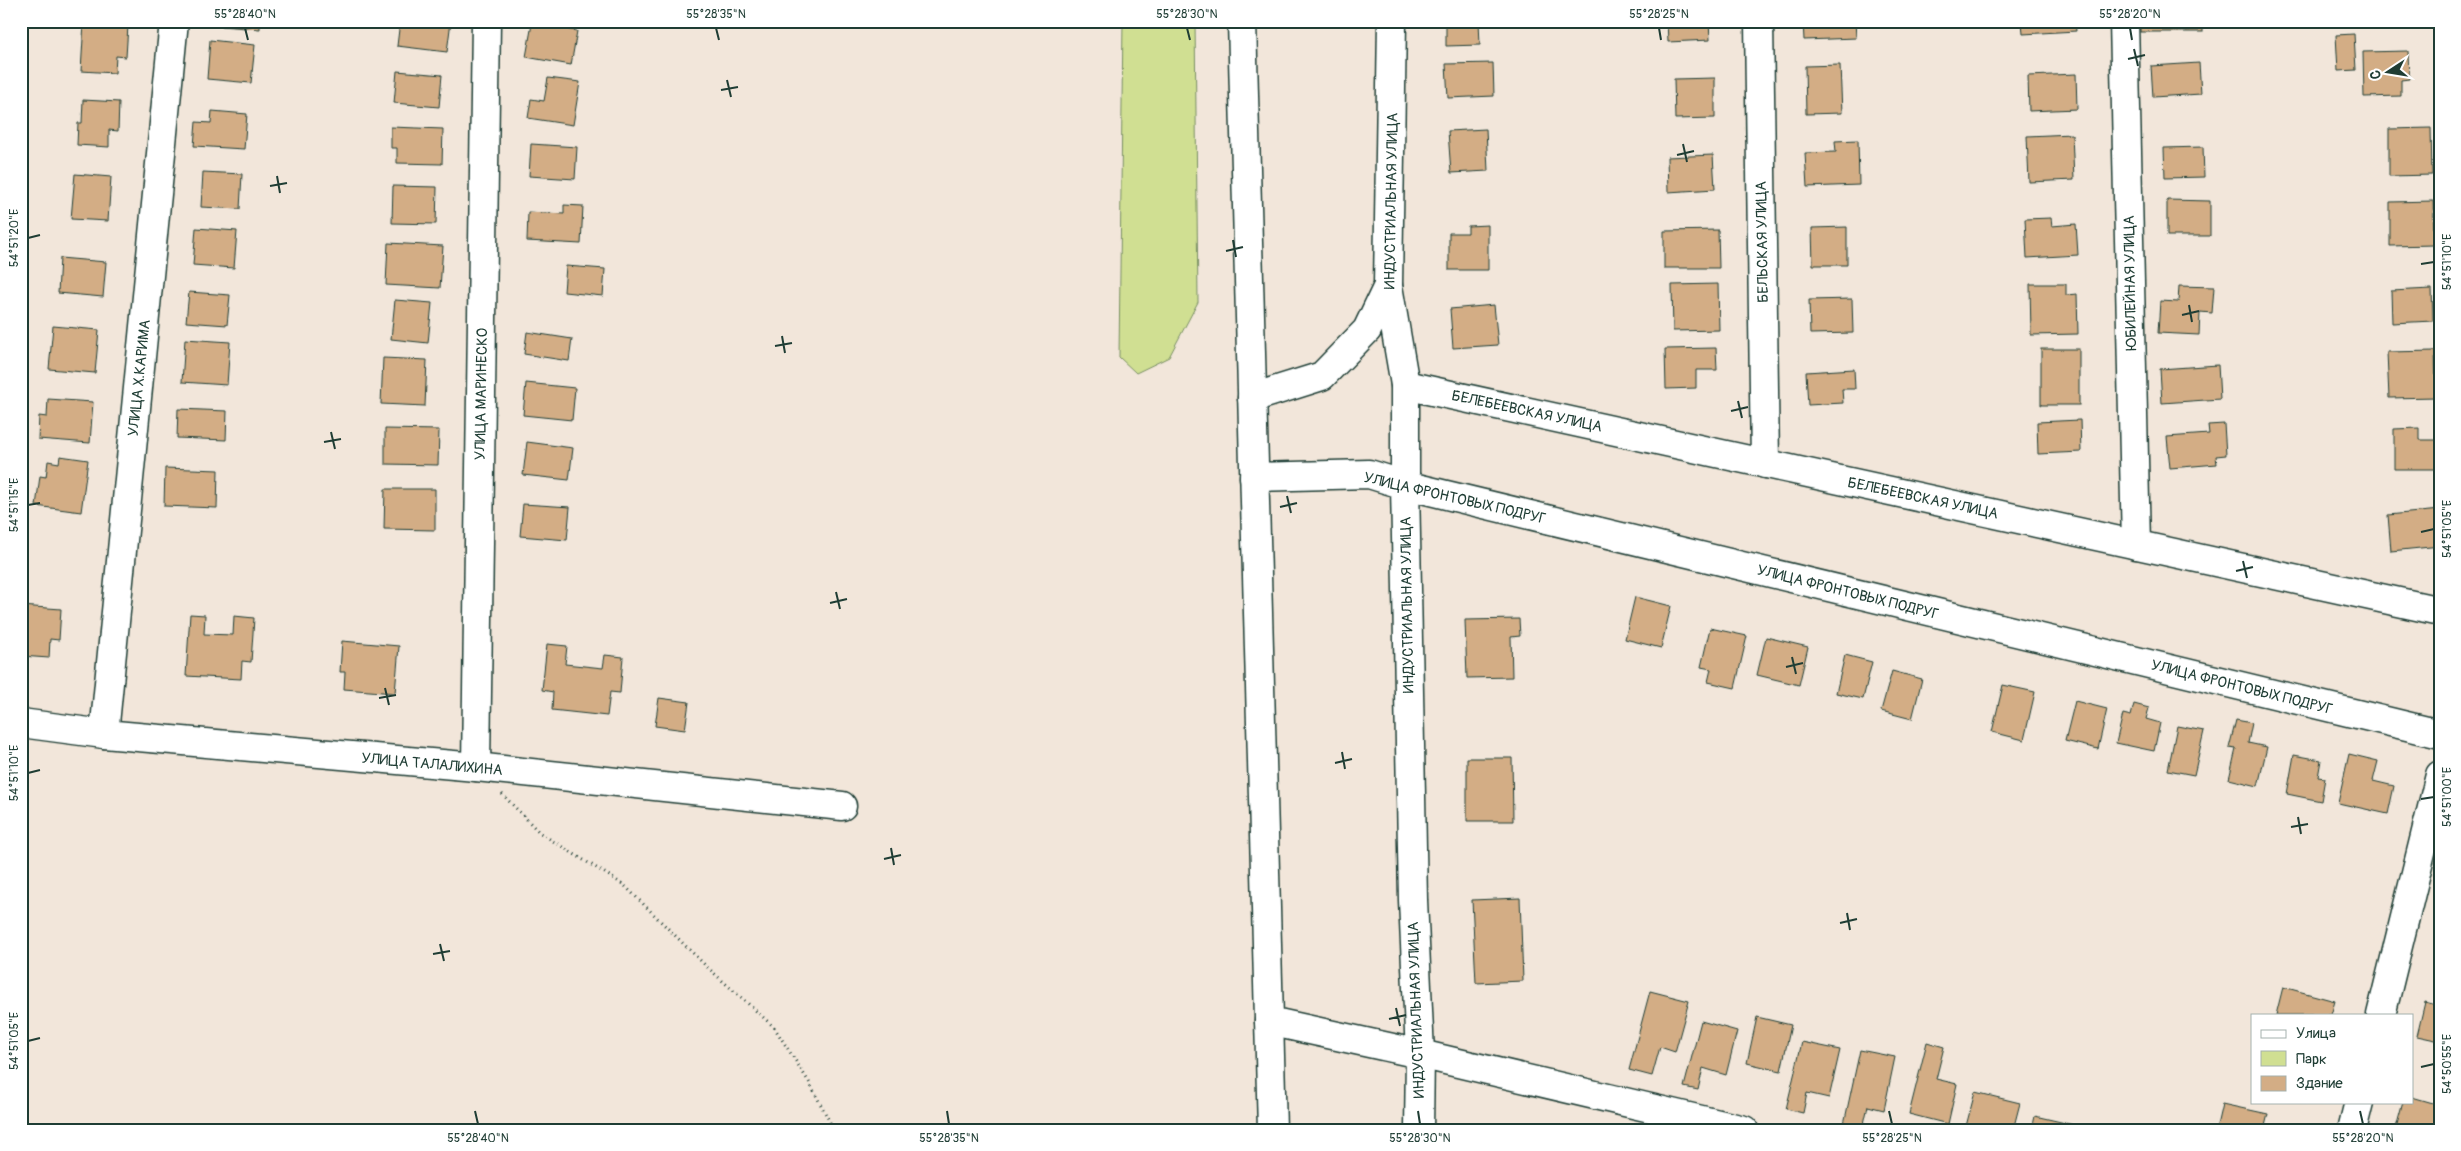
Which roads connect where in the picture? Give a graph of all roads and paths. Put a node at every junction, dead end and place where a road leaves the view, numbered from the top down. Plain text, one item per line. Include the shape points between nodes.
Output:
1 (174, 21) edge
2 (486, 21) edge
3 (1242, 21) edge
4 (1392, 21) edge
5 (1759, 21) edge
6 (2124, 21) edge
7 (1388, 286) junction
8 (1406, 385) junction
9 (1252, 398) junction
10 (1765, 464) junction
11 (1254, 477) junction
12 (1405, 485) junction
13 (2136, 545) junction
14 (2440, 611) edge
15 (21, 723) edge
16 (104, 734) junction
17 (2440, 734) edge
18 (476, 767) junction
19 (2440, 775) edge
20 (842, 806) dead end
21 (2381, 1014) edge
22 (1269, 1021) junction
23 (1420, 1054) junction
24 (2358, 1104) edge
25 (834, 1130) edge
26 (1272, 1130) edge
27 (1419, 1130) edge
28 (1744, 1130) edge
29 (2352, 1130) edge

1 - 16 street, УЛИЦА Х.КАРИМА
2 - 18 street, УЛИЦА МАРИНЕСКО
3 - 9 street
4 - 7 street, ИНДУСТРИАЛЬНАЯ УЛИЦА
5 - 10 street, БЕЛЬСКАЯ УЛИЦА
6 - 13 street, ЮБИЛЕЙНАЯ УЛИЦА
7 - 8 street, ИНДУСТРИАЛЬНАЯ УЛИЦА
7 - 9 street via 1367,330 1322,376
8 - 10 street, БЕЛЕБЕЕВСКАЯ УЛИЦА
8 - 12 street, ИНДУСТРИАЛЬНАЯ УЛИЦА
9 - 11 street
10 - 13 street, БЕЛЕБЕЕВСКАЯ УЛИЦА
11 - 12 street, УЛИЦА ФРОНТОВЫХ ПОДРУГ via 1369,474
11 - 22 street
12 - 17 street, УЛИЦА ФРОНТОВЫХ ПОДРУГ
12 - 23 street, ИНДУСТРИАЛЬНАЯ УЛИЦА via 1413,900
13 - 14 street, БЕЛЕБЕЕВСКАЯ УЛИЦА
15 - 16 street, УЛИЦА ТАЛАЛИХИНА
16 - 18 street, УЛИЦА ТАЛАЛИХИНА
18 - 20 street, УЛИЦА ТАЛАЛИХИНА
18 - 25 path via 540,834 624,884 706,966 774,1027 809,1082
19 - 21 street
22 - 23 street
22 - 26 street
23 - 27 street, ИНДУСТРИАЛЬНАЯ УЛИЦА
23 - 28 street
24 - 29 street

